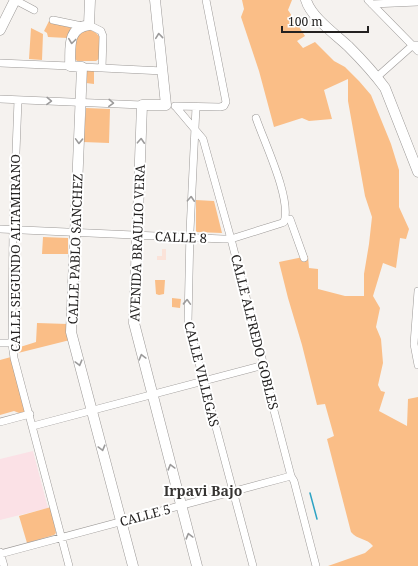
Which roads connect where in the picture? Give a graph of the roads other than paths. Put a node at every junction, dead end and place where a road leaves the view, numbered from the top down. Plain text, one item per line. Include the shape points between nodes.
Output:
1 (15, 0) edge
2 (90, 0) edge
3 (155, 0) edge
4 (206, 0) edge
5 (306, 0) edge
6 (370, 2) edge
7 (418, 2) edge
8 (34, 10) dead end
9 (53, 20) dead end
10 (86, 25) junction
11 (0, 30) edge
12 (416, 47) edge
13 (0, 63) edge
14 (70, 66) junction
15 (82, 67) junction
16 (102, 68) junction
17 (163, 71) junction
18 (377, 77) junction
19 (0, 99) edge
20 (18, 100) junction
21 (80, 102) junction
22 (142, 105) junction
23 (166, 106) junction
24 (176, 106) junction
25 (196, 108) junction
26 (256, 118) dead end
27 (195, 129) junction
28 (418, 172) edge
29 (287, 219) junction
30 (0, 229) edge
31 (12, 230) junction
32 (75, 233) junction
33 (137, 236) junction
34 (190, 238) junction
35 (231, 238) junction
36 (304, 258) dead end
37 (418, 291) edge
38 (0, 343) edge
39 (12, 343) junction
40 (264, 365) junction
41 (418, 365) edge
42 (204, 381) junction
43 (152, 395) junction
44 (92, 410) junction
45 (30, 414) junction
46 (0, 422) edge
47 (33, 426) junction
48 (291, 476) junction
49 (233, 491) junction
50 (181, 505) junction
51 (121, 521) junction
52 (61, 537) junction
53 (0, 553) edge
54 (4, 566) edge
55 (69, 566) edge
56 (133, 566) edge
57 (198, 566) edge
58 (253, 566) edge
59 (316, 566) edge

1 - 8 street
1 - 11 main road
2 - 10 main road
17 -> 3 main road
4 - 25 street via 226,102 220,107
5 - 18 main road via 313,14
6 - 7 street
6 - 12 street
9 - 10 street
10 -> 14 main road via 75,31 72,36
10 - 16 street via 101,31 103,36
12 - 18 street
13 - 14 street
14 - 15 main road
15 - 16 street
15 - 21 main road, CALLE PABLO SANCHEZ
16 - 17 street
17 - 23 main road
18 - 28 main road via 385,88
19 - 20 street
20 -> 21 street
20 - 31 street, CALLE SEGUNDO ALTAMIRANO
21 -> 22 street
21 -> 32 main road, CALLE PABLO SANCHEZ
22 - 23 main road
33 -> 22 main road, AVENIDA BRAULIO VERA
23 - 24 street
24 - 25 street
24 - 27 street, CALLE ALFREDO GOBLES
25 - 27 street, CALLE VILLEGAS
26 - 29 street via 279,176
34 -> 27 street, CALLE VILLEGAS
27 - 35 street, CALLE ALFREDO GOBLES via 203,139
29 - 35 street, CALLE 8 via 282,223
29 - 36 street
30 - 31 street, CALLE 8
31 - 32 street, CALLE 8
31 - 39 street, CALLE SEGUNDO ALTAMIRANO
32 - 33 street, CALLE 8
32 -> 44 main road, CALLE PABLO SANCHEZ via 71,332
33 - 34 street, CALLE 8
43 -> 33 main road, AVENIDA BRAULIO VERA via 134,323
34 - 35 street, CALLE 8
42 -> 34 street, CALLE VILLEGAS via 188,322
35 - 40 street, CALLE ALFREDO GOBLES
37 - 41 street via 414,344
38 - 39 street
39 - 45 street, CALLE SEGUNDO ALTAMIRANO
40 - 42 street
40 - 48 street, CALLE ALFREDO GOBLES
42 - 43 street
42 - 49 street, CALLE VILLEGAS
43 - 44 street
50 -> 43 main road, AVENIDA BRAULIO VERA
44 - 47 street
44 -> 51 main road, CALLE PABLO SANCHEZ
45 - 46 street
45 - 47 street, CALLE SEGUNDO ALTAMIRANO
47 - 52 street, CALLE SEGUNDO ALTAMIRANO
48 - 49 street, CALLE 5
48 - 59 street, CALLE ALFREDO GOBLES
49 - 50 street, CALLE 5
49 - 58 street, CALLE VILLEGAS
50 - 51 street, CALLE 5
57 -> 50 main road, AVENIDA BRAULIO VERA
51 - 52 street, CALLE 5
51 - 56 main road, CALLE PABLO SANCHEZ
52 - 53 street, CALLE 5
52 - 55 street, CALLE SEGUNDO ALTAMIRANO
53 - 54 street

